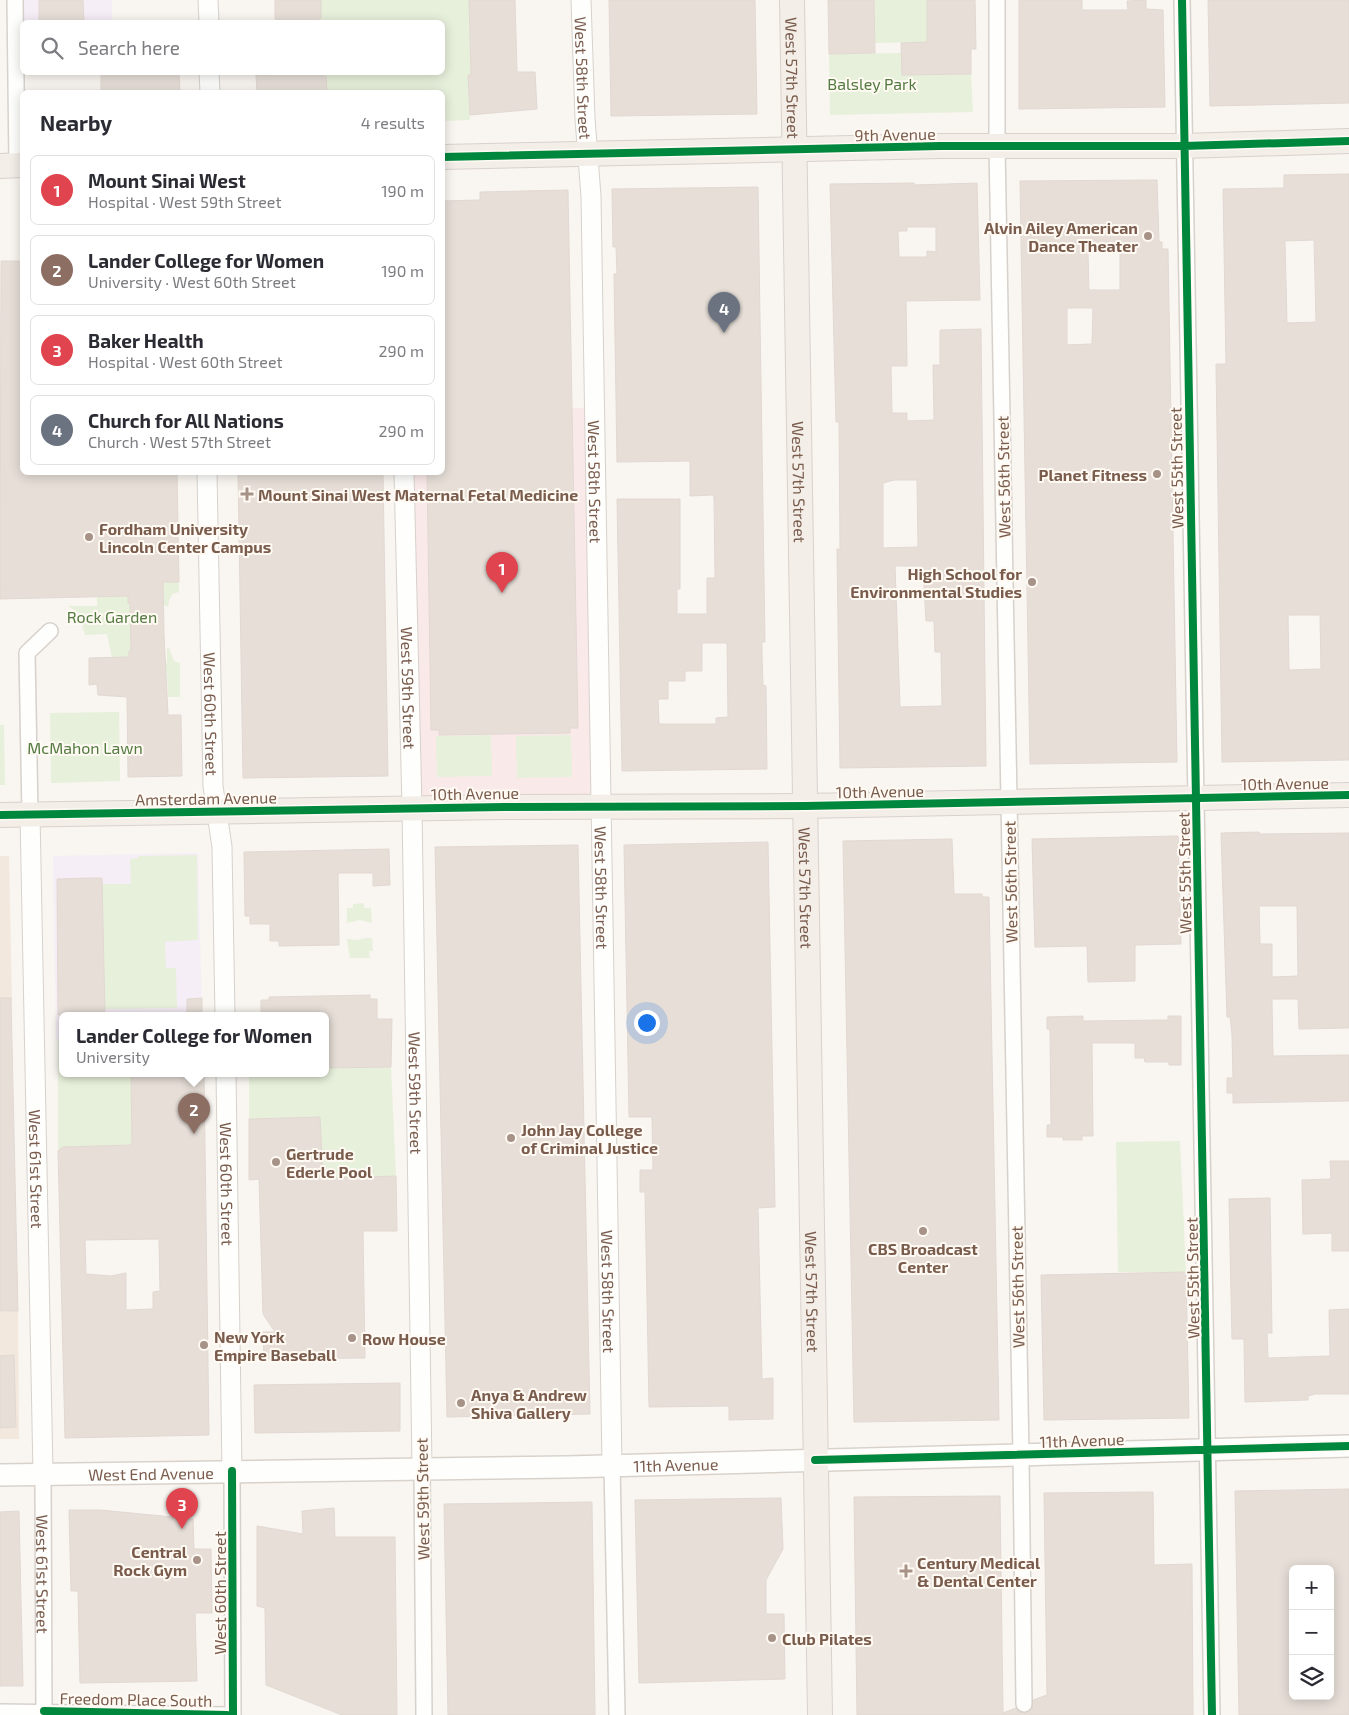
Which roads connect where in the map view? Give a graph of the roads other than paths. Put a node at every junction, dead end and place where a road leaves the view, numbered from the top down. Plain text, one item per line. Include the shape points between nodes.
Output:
1 (15, 0) edge
2 (208, 0) edge
3 (582, 0) edge
4 (792, 0) edge
5 (997, 0) edge
6 (1182, 0) edge
7 (209, 20) edge
8 (209, 75) edge
9 (210, 90) edge
10 (1349, 141) edge
11 (997, 146) junction
12 (1184, 146) junction
13 (794, 150) junction
14 (587, 153) junction
15 (445, 157) edge
16 (13, 165) edge
17 (207, 475) edge
18 (404, 475) edge
19 (50, 631) dead end
20 (1349, 795) edge
21 (1196, 798) junction
22 (1008, 802) junction
23 (600, 806) junction
24 (805, 806) junction
25 (412, 808) junction
26 (216, 811) junction
27 (0, 814) edge
28 (30, 814) junction
29 (225, 1012) edge
30 (226, 1077) edge
31 (1349, 1446) edge
32 (1208, 1450) junction
33 (1022, 1455) junction
34 (815, 1460) junction
35 (612, 1465) junction
36 (422, 1468) junction
37 (232, 1471) junction
38 (0, 1474) edge
39 (43, 1474) junction
40 (1024, 1704) dead end
41 (0, 1712) edge
42 (44, 1713) edge
43 (227, 1715) edge
44 (233, 1715) edge
45 (424, 1715) edge
46 (617, 1715) edge
47 (820, 1715) edge
48 (1212, 1715) edge

1 - 16 street
2 - 7 street
3 - 14 street, West 58th Street
4 - 13 main road, West 57th Street
5 - 11 street, West 56th Street
6 - 12 street, West 55th Street
8 - 9 street
10 - 12 main road, 9th Avenue
11 - 12 main road, 9th Avenue
11 - 13 main road, 9th Avenue
11 - 22 street, West 56th Street
12 - 21 street, West 55th Street
13 - 14 main road, 9th Avenue
13 - 24 main road, West 57th Street
14 - 15 main road, 9th Avenue
14 - 23 street, West 58th Street via 591,196
17 - 26 street, West 60th Street via 210,699
18 - 25 street, West 59th Street
19 - 28 street, West 61st Street via 27,653
20 - 21 main road, 10th Avenue
21 - 22 main road, 10th Avenue
21 - 32 street, West 55th Street
22 - 24 main road, 10th Avenue
22 - 33 street, West 56th Street
23 - 24 main road, 10th Avenue
23 - 25 main road, 10th Avenue
23 - 35 street, West 58th Street
24 - 34 main road, West 57th Street
25 - 26 main road, Amsterdam Avenue
25 - 36 street, West 59th Street
26 - 28 main road, Amsterdam Avenue
26 - 29 street, West 60th Street via 222,847
27 - 28 main road, Amsterdam Avenue
28 - 39 street, West 61st Street
30 - 37 street, West 60th Street
31 - 32 main road, 11th Avenue
32 - 33 main road, 11th Avenue
32 - 48 street, West 55th Street
33 - 34 main road, 11th Avenue
33 - 40 street, West 56th Street
34 - 35 main road, 11th Avenue
34 - 47 main road, West 57th Street
35 - 36 main road, 11th Avenue
35 - 46 street, West 58th Street
36 - 37 main road, West End Avenue
36 - 45 street, West 59th Street
37 - 39 main road, West End Avenue
37 - 44 street, West 60th Street
38 - 39 main road, West End Avenue
39 - 42 street, West 61st Street
41 - 42 street, Freedom Place South
42 - 43 street, Freedom Place South

